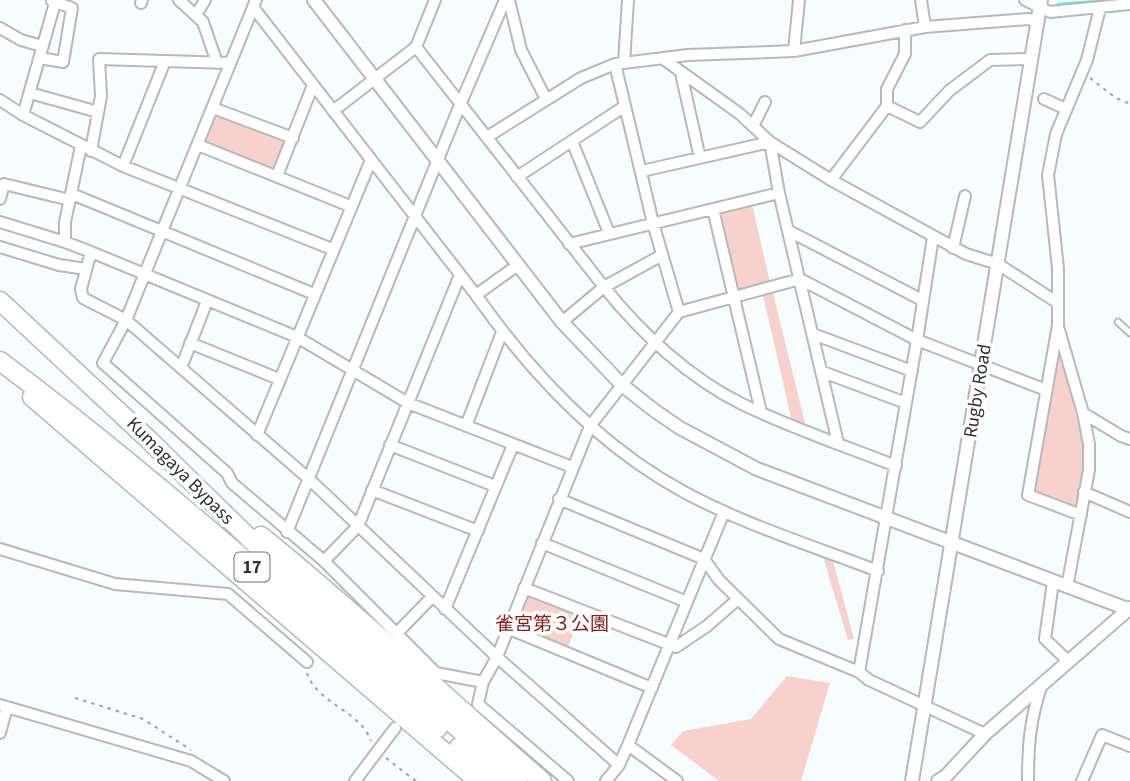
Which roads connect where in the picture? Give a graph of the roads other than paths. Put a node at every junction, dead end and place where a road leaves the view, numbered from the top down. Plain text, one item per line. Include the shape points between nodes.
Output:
1 (179, 0) edge
2 (205, 0) edge
3 (314, 0) edge
4 (435, 0) edge
5 (507, 0) edge
6 (628, 0) edge
7 (799, 0) edge
8 (921, 0) edge
9 (1025, 0) edge
10 (52, 1) edge
11 (255, 4) edge
12 (1130, 4) edge
13 (1100, 8) junction
14 (1039, 10) edge
15 (196, 15) junction
16 (925, 27) junction
17 (0, 28) edge
18 (905, 30) junction
19 (42, 46) junction
20 (416, 47) junction
21 (794, 51) junction
22 (40, 58) junction
23 (662, 58) junction
24 (1031, 59) junction
25 (165, 61) junction
26 (217, 63) junction
27 (230, 63) junction
28 (620, 63) junction
29 (681, 73) junction
30 (375, 78) junction
31 (313, 85) junction
32 (30, 93) junction
33 (546, 99) junction
34 (1044, 99) dead end
35 (765, 102) dead end
36 (460, 105) junction
37 (1, 106) edge
38 (625, 106) junction
39 (887, 106) junction
40 (213, 108) junction
41 (1066, 109) junction
42 (333, 111) junction
43 (98, 113) junction
44 (23, 116) junction
45 (754, 126) junction
46 (487, 137) junction
47 (293, 138) junction
48 (572, 141) junction
49 (770, 142) junction
50 (198, 145) junction
51 (86, 149) junction
52 (700, 158) junction
53 (370, 160) junction
54 (438, 160) junction
55 (123, 166) junction
56 (642, 171) junction
57 (277, 176) junction
58 (517, 177) junction
59 (831, 180) junction
60 (178, 188) junction
61 (779, 193) junction
62 (965, 195) dead end
63 (71, 197) junction
64 (0, 200) edge
65 (350, 206) junction
66 (713, 209) junction
67 (414, 218) junction
68 (0, 222) edge
69 (653, 223) junction
70 (161, 230) junction
71 (789, 231) junction
72 (609, 233) junction
73 (933, 237) junction
74 (65, 242) junction
75 (569, 244) junction
76 (0, 247) edge
77 (953, 247) junction
78 (332, 249) junction
79 (91, 253) junction
80 (662, 255) junction
81 (998, 264) junction
82 (518, 265) junction
83 (86, 269) junction
84 (145, 274) junction
85 (460, 275) junction
86 (800, 279) junction
87 (604, 287) junction
88 (314, 293) junction
89 (476, 295) junction
90 (733, 296) junction
91 (922, 300) junction
92 (0, 301) edge
93 (207, 301) junction
94 (1058, 303) junction
95 (679, 312) junction
96 (126, 320) junction
97 (562, 322) junction
98 (1118, 322) dead end
99 (1058, 326) junction
100 (502, 332) junction
101 (1130, 332) edge
102 (813, 334) junction
103 (297, 337) junction
104 (917, 340) junction
105 (656, 342) junction
106 (190, 343) junction
107 (0, 361) edge
108 (982, 365) junction
109 (0, 367) edge
110 (181, 368) junction
111 (352, 370) junction
112 (912, 371) junction
113 (823, 372) junction
114 (279, 379) junction
115 (622, 385) junction
116 (1046, 390) junction
117 (408, 402) junction
118 (906, 403) junction
119 (761, 412) junction
120 (1083, 414) junction
121 (466, 426) junction
122 (590, 426) junction
123 (257, 435) junction
124 (1130, 439) edge
125 (838, 443) junction
126 (390, 445) junction
127 (513, 445) junction
128 (896, 466) junction
129 (572, 467) junction
130 (309, 479) junction
131 (198, 486) junction
132 (495, 486) junction
133 (372, 490) junction
134 (1084, 492) junction
135 (559, 499) junction
136 (724, 512) junction
137 (1130, 512) edge
138 (1081, 515) junction
139 (887, 519) junction
140 (358, 526) junction
141 (478, 531) junction
142 (287, 532) junction
143 (542, 543) junction
144 (952, 544) junction
145 (0, 550) edge
146 (704, 559) junction
147 (324, 561) junction
148 (878, 571) junction
149 (1053, 582) junction
150 (1067, 587) junction
151 (524, 588) junction
152 (432, 597) junction
153 (737, 600) junction
154 (687, 602) junction
155 (445, 609) junction
156 (1130, 609) edge
157 (506, 628) junction
158 (397, 634) junction
159 (670, 646) junction
160 (497, 657) junction
161 (307, 662) road end
162 (1069, 662) junction
163 (859, 672) junction
164 (483, 682) junction
165 (1042, 684) junction
166 (652, 688) junction
167 (925, 705) junction
168 (4, 706) edge
169 (395, 728) dead end
170 (0, 733) edge
171 (985, 734) junction
172 (628, 745) junction
173 (1130, 746) edge
174 (619, 765) junction
175 (223, 781) edge
176 (355, 781) edge
177 (478, 781) edge
178 (498, 781) edge
179 (518, 781) edge
180 (542, 781) edge
181 (568, 781) edge
182 (606, 781) edge
183 (677, 781) edge
184 (912, 781) edge
185 (938, 781) edge
186 (1028, 781) edge
187 (1082, 781) edge

1 - 15 street
2 - 15 street
3 - 30 street
4 - 20 street
5 - 33 street via 521,50
5 - 36 street
6 - 28 street
7 - 21 street
8 - 16 street
9 - 14 street
10 - 19 street
10 - 22 street via 72,8 63,62
11 - 27 street
11 - 31 street
12 - 13 street
13 - 14 street
13 - 41 street via 1087,60
14 - 16 street via 1028,19
14 - 24 street, Rugby Road
15 - 26 street via 203,22
16 - 18 street
17 - 19 street
18 - 21 street
18 - 39 street via 905,54 887,89
19 - 22 street
20 - 30 street
20 - 36 street
21 - 23 street
22 - 32 street
23 - 28 street
23 - 29 street
24 - 39 street via 990,60 949,90 920,122
24 - 81 street, Rugby Road
25 - 26 street
25 - 43 street via 100,59
25 - 55 street
26 - 27 street
27 - 40 street
28 - 33 street via 581,78
28 - 38 street
29 - 45 street
29 - 52 street
30 - 42 street
30 - 54 street
31 - 42 street
31 - 47 street
32 - 43 street
32 - 44 street
33 - 46 street
34 - 41 street
35 - 45 street
36 - 46 street
36 - 54 street
37 - 44 street
38 - 48 street
38 - 56 street
39 - 59 street
40 - 47 street
40 - 50 street
41 - 94 street via 1048,175
42 - 53 street
43 - 51 street
44 - 51 street
45 - 49 street
46 - 58 street
47 - 57 street
48 - 58 street
48 - 72 street
49 - 52 street
49 - 59 street
49 - 61 street
50 - 57 street
50 - 60 street
51 - 55 street
51 - 63 street
52 - 56 street
53 - 65 street
53 - 67 street
54 - 67 street
54 - 82 street
55 - 60 street
56 - 69 street
57 - 65 street
58 - 75 street
59 - 73 street
60 - 70 street
60 - 78 street
61 - 66 street
61 - 71 street
62 - 77 street
63 - 64 street via 4,184
63 - 70 street
63 - 74 street
65 - 78 street
66 - 69 street
66 - 90 street
67 - 85 street
67 - 111 street
68 - 74 street
69 - 72 street
69 - 80 street
70 - 84 street
70 - 88 street
71 - 86 street
71 - 91 street
72 - 75 street
73 - 77 street
73 - 91 street
74 - 79 street
75 - 87 street
76 - 83 street
77 - 81 street
78 - 88 street
79 - 83 street
79 - 84 street
80 - 87 street
80 - 95 street
81 - 94 street
81 - 108 street, Rugby Road
82 - 89 street
82 - 97 street
83 - 96 street via 80,289 83,298
84 - 93 street
84 - 96 street
85 - 89 street
85 - 117 street
86 - 90 street
86 - 102 street
86 - 104 street
87 - 97 street
87 - 105 street
88 - 103 street
89 - 100 street
90 - 95 street
90 - 119 street
91 - 104 street
92 - 131 highway, Kumagaya Bypass / 17
93 - 103 street
93 - 106 street
94 - 99 street
95 - 105 street
96 - 110 street
96 - 142 street via 103,363
97 - 115 street
98 - 101 lane
99 - 116 street
99 - 120 street
100 - 121 street
100 - 122 street
102 - 112 street
102 - 113 street
103 - 111 street
103 - 114 street
104 - 108 street
104 - 112 street
105 - 115 street
105 - 119 street via 697,376
106 - 110 street
106 - 114 street
107 - 178 highway, Kumagaya Bypass / 17 via 63,408 253,568
108 - 116 street
108 - 144 street, Rugby Road
109 - 177 highway, 17
110 - 123 street
111 - 117 street
111 - 130 street
112 - 118 street
113 - 118 street
113 - 125 street
114 - 123 street
115 - 122 street
115 - 139 street via 712,447
116 - 138 street via 1028,495
117 - 121 street
117 - 126 street
118 - 128 street
119 - 125 street
120 - 124 street
120 - 134 street via 1089,470
121 - 127 street
122 - 129 street
122 - 136 street via 682,491
123 - 130 street
125 - 128 street
126 - 132 street
126 - 133 street
127 - 129 street
127 - 132 street
128 - 139 street
129 - 135 street
130 - 140 street
130 - 142 street
131 - 179 highway, Kumagaya Bypass / 17 via 307,595
131 - 180 highway, 17 via 349,610
132 - 141 street
133 - 140 street
133 - 141 street
134 - 137 street
134 - 138 street
135 - 143 street
135 - 146 street
136 - 146 street
136 - 148 street
138 - 150 street
139 - 144 street
139 - 148 street
140 - 147 street
140 - 152 street
141 - 155 street
142 - 147 street
143 - 151 street
143 - 154 street
144 - 149 street
144 - 167 street, Rugby Road
145 - 161 street via 115,584 228,594
146 - 153 street
146 - 154 street
147 - 158 street
148 - 163 street
149 - 150 street
149 - 162 street via 1045,639
150 - 156 street
151 - 157 street
151 - 159 street
152 - 155 street
152 - 158 street
153 - 159 street via 707,626 676,647
153 - 163 street via 779,639
154 - 159 street
155 - 160 street
156 - 162 street
157 - 160 street
157 - 166 street
158 - 164 street via 436,673
159 - 166 street
160 - 164 street
160 - 174 street
162 - 165 street
163 - 167 street
164 - 181 street via 478,704
165 - 171 street
165 - 186 street via 1028,739
166 - 172 street
167 - 171 street
167 - 184 street, Rugby Road
168 - 170 street
168 - 175 street via 191,761
169 - 176 street
171 - 185 street
172 - 174 street
172 - 183 street
173 - 187 street via 1102,735
174 - 182 street

